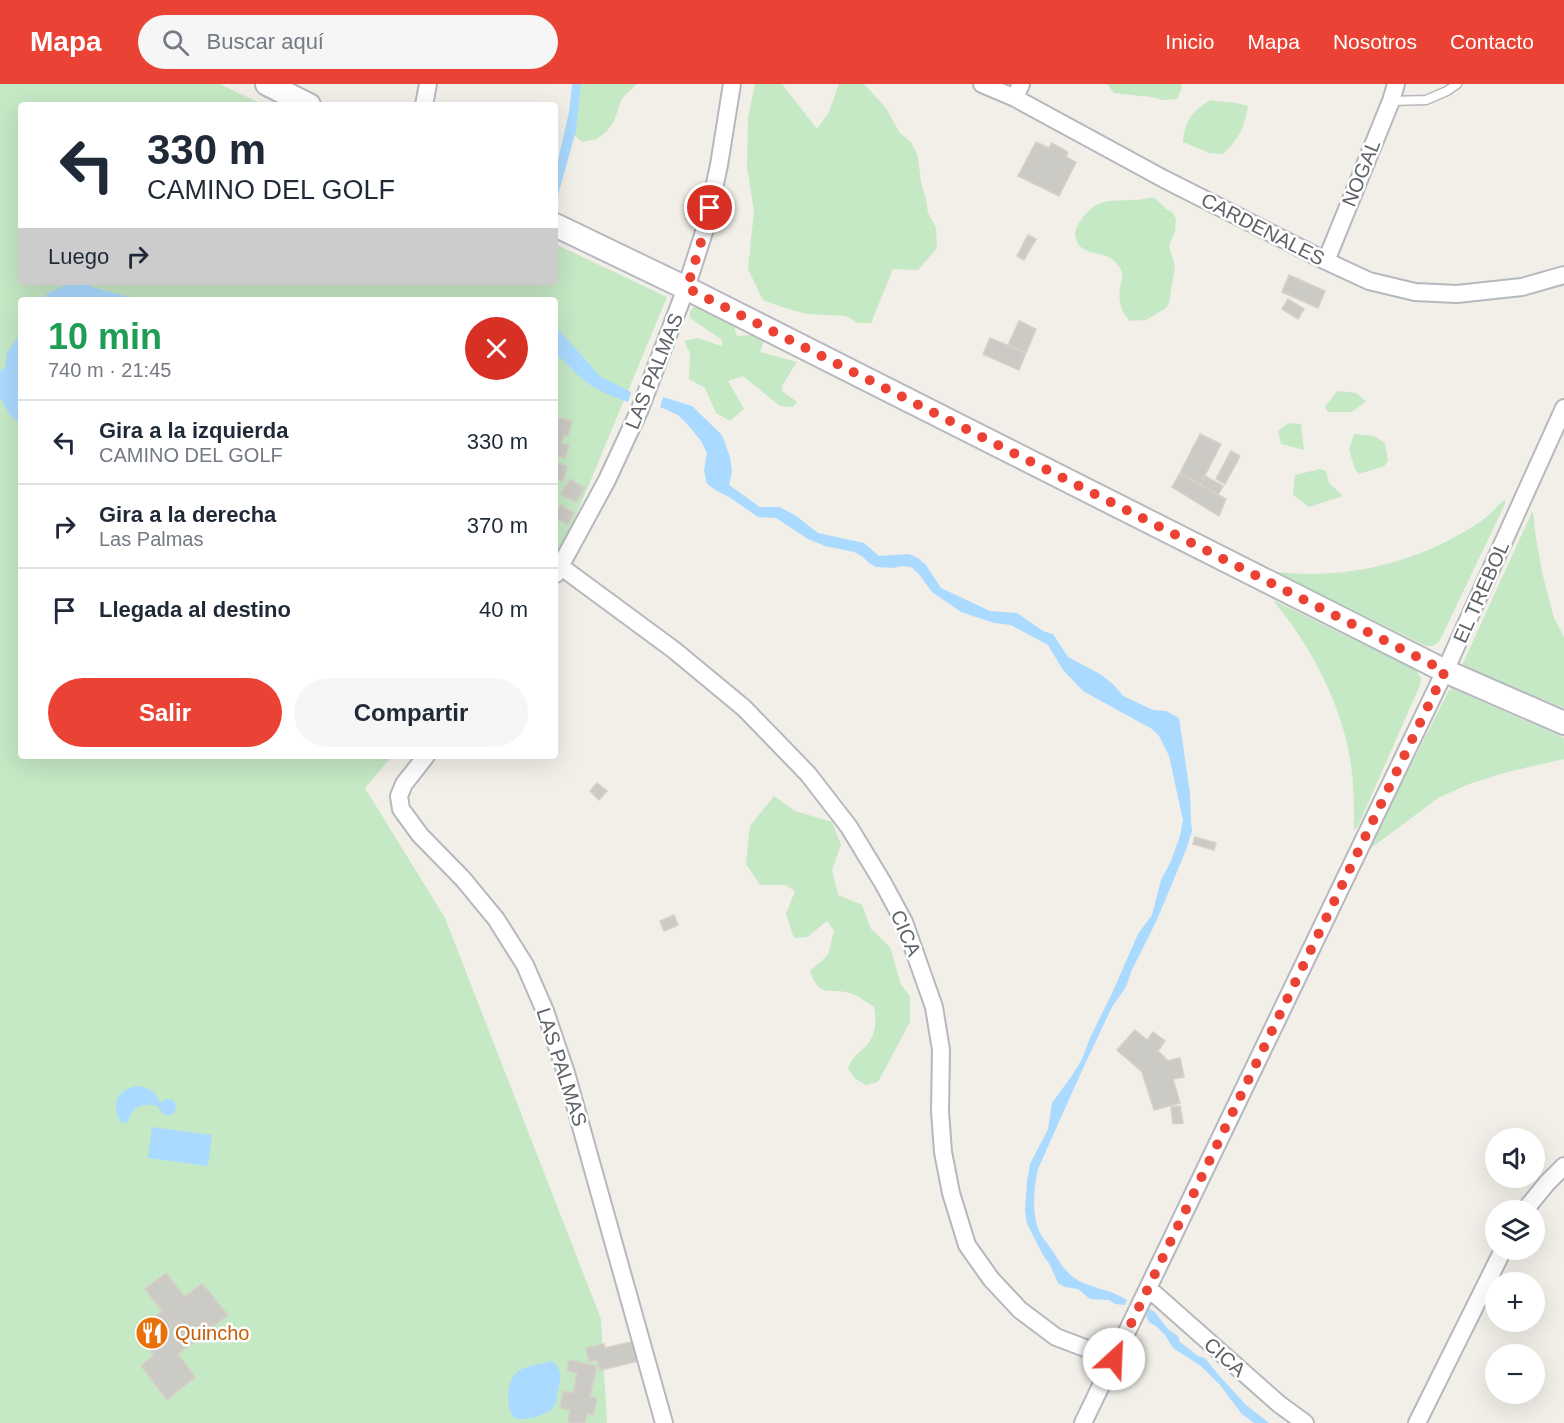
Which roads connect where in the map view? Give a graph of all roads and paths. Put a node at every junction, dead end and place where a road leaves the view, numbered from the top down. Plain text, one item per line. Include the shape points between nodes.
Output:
1 (267, 84) edge
2 (428, 84) edge
3 (732, 84) edge
4 (982, 84) edge
5 (1395, 84) edge
6 (1457, 84) edge
7 (1018, 91) edge
8 (1391, 101) junction
9 (303, 102) edge
10 (425, 102) edge
11 (558, 226) edge
12 (1326, 261) junction
13 (1564, 275) edge
14 (687, 288) junction
15 (1564, 408) edge
16 (558, 570) edge
17 (1445, 671) junction
18 (1564, 723) edge
19 (424, 759) edge
20 (1564, 1166) edge
21 (1534, 1200) edge
22 (1498, 1260) edge
23 (1148, 1288) junction
24 (1114, 1359) junction
25 (664, 1423) edge
26 (1083, 1423) edge
27 (1305, 1423) edge
28 (1418, 1423) edge

1 - 9 street
2 - 10 street
3 - 14 street, LAS PALMAS via 705,229
4 - 7 street, CARDENALES
5 - 8 street, NOGAL
6 - 8 lane via 1426,100
7 - 12 street, CARDENALES via 1164,179
8 - 12 street, NOGAL
11 - 14 street
12 - 13 street, CARDENALES via 1369,281 1415,292 1489,291
14 - 16 street, LAS PALMAS via 640,409
14 - 17 street
15 - 17 street, EL TREBOL
16 - 24 street, CICA via 674,650 744,708 808,774 849,827 904,922 934,1007 941,1050 943,1152 967,1245 1020,1310 1056,1336
17 - 18 street
17 - 23 street, EL TREBOL
19 - 25 street, LAS PALMAS via 404,784 399,796 401,809 496,919 525,965 545,1011
20 - 21 street
22 - 28 street
23 - 24 street, EL TREBOL
23 - 27 street, CICA
24 - 26 street, EL TREBOL

